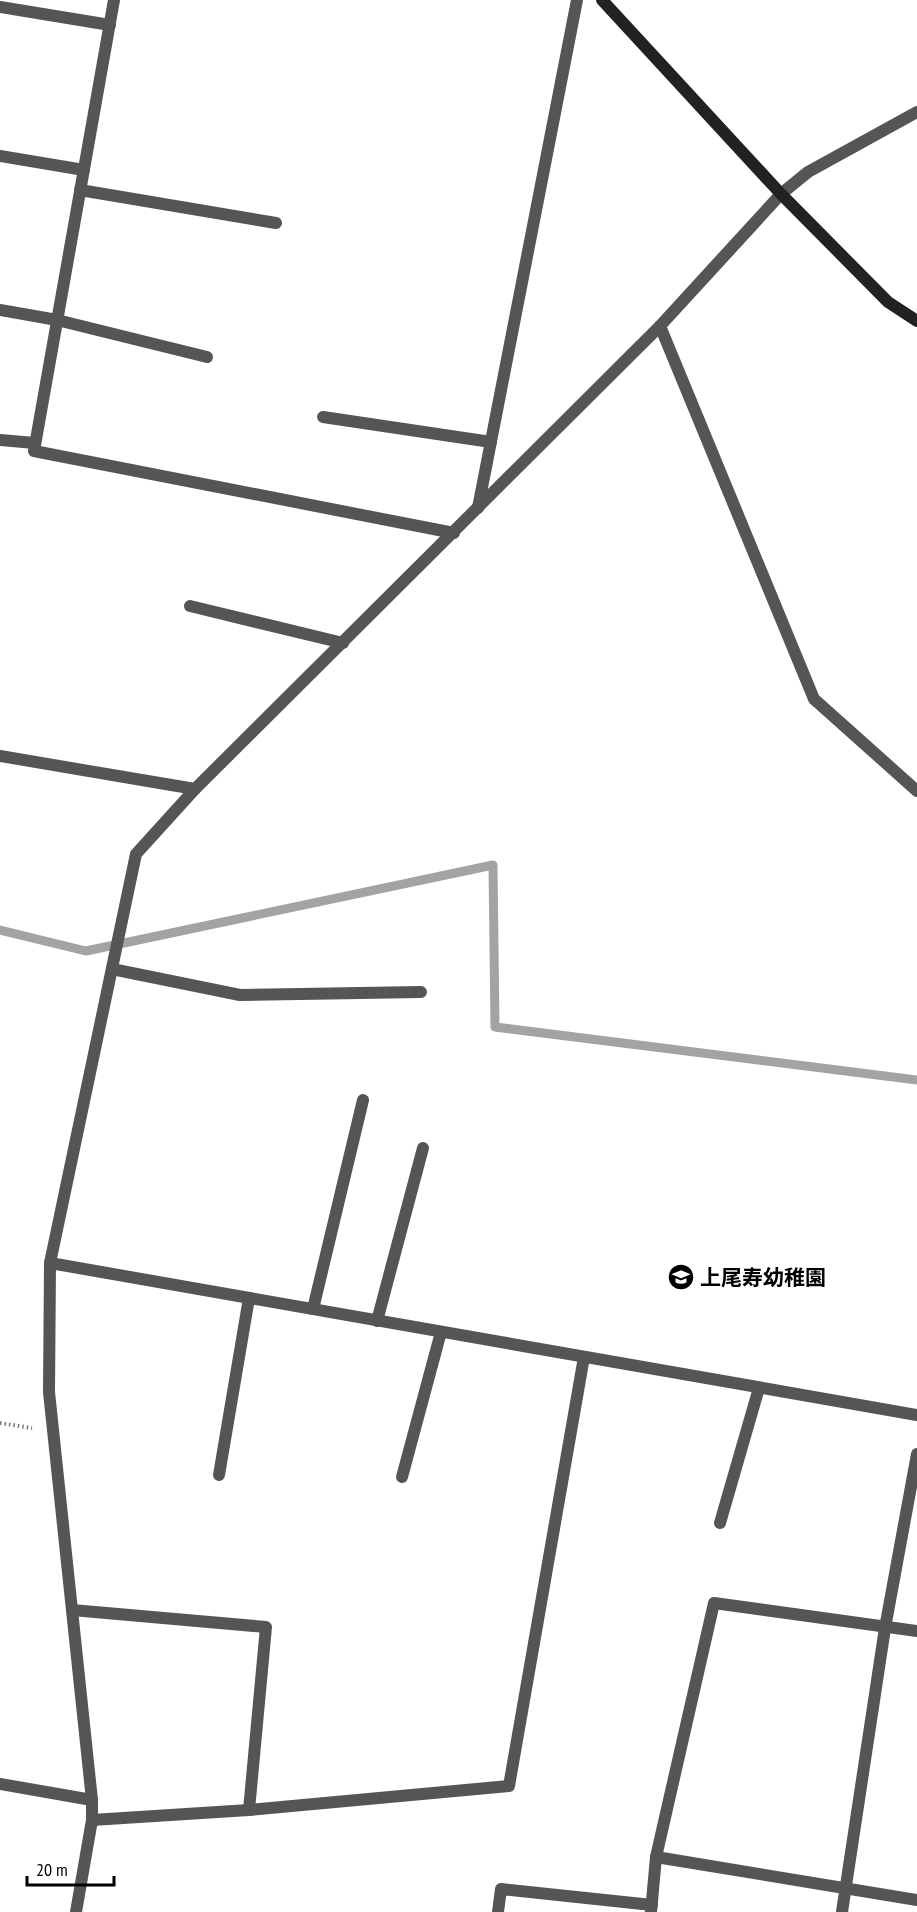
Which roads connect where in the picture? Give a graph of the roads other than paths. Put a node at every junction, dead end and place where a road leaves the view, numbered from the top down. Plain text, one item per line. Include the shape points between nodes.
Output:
1 (114, 0) edge
2 (577, 0) edge
3 (602, 0) edge
4 (0, 7) edge
5 (110, 25) junction
6 (917, 112) edge
7 (0, 156) edge
8 (84, 170) junction
9 (80, 190) junction
10 (781, 194) junction
11 (276, 223) dead end
12 (0, 310) edge
13 (57, 320) junction
14 (917, 321) edge
15 (660, 326) junction
16 (207, 357) dead end
17 (322, 417) dead end
18 (0, 440) edge
19 (491, 442) junction
20 (35, 444) junction
21 (478, 509) junction
22 (454, 534) junction
23 (190, 606) dead end
24 (343, 643) junction
25 (0, 756) edge
26 (195, 789) junction
27 (917, 790) edge
28 (112, 969) junction
29 (421, 992) dead end
30 (363, 1100) dead end
31 (423, 1148) dead end
32 (50, 1263) junction
33 (249, 1298) junction
34 (313, 1310) junction
35 (377, 1320) junction
36 (441, 1332) junction
37 (584, 1357) junction
38 (759, 1388) junction
39 (917, 1415) edge
40 (917, 1454) edge
41 (219, 1475) dead end
42 (402, 1478) dead end
43 (720, 1523) dead end
44 (72, 1610) junction
45 (885, 1628) junction
46 (917, 1631) edge
47 (0, 1784) edge
48 (92, 1800) junction
49 (249, 1810) junction
50 (92, 1820) junction
51 (656, 1857) junction
52 (846, 1889) junction
53 (917, 1900) edge
54 (651, 1908) edge
55 (76, 1912) edge
56 (498, 1912) edge
57 (842, 1912) edge

1 - 5 street
2 - 19 street
3 - 10 street
4 - 5 street
5 - 8 street
6 - 10 street via 808,172
7 - 8 street
8 - 9 street
9 - 11 street
9 - 13 street
10 - 14 street via 888,302
10 - 15 street
12 - 13 street
13 - 16 street
13 - 20 street
15 - 21 street
15 - 27 street via 813,699
17 - 19 street
18 - 20 street
19 - 21 street
20 - 22 street via 34,451
21 - 22 street
22 - 24 street
23 - 24 street
24 - 26 street
25 - 26 street
26 - 28 street via 136,854
28 - 29 street via 240,994
28 - 32 street
30 - 34 street
31 - 35 street
32 - 33 street
32 - 44 street via 49,1392
33 - 34 street
33 - 41 street
34 - 35 street
35 - 36 street
36 - 37 street
36 - 42 street
37 - 38 street
37 - 49 street via 509,1786
38 - 39 street
38 - 43 street
40 - 45 street
44 - 48 street
44 - 49 street via 266,1627
45 - 46 street
45 - 51 street via 714,1604
45 - 52 street
47 - 48 street
48 - 50 street
49 - 50 street
50 - 55 street
51 - 52 street
51 - 54 street
52 - 53 street
52 - 57 street
54 - 56 street via 501,1889

